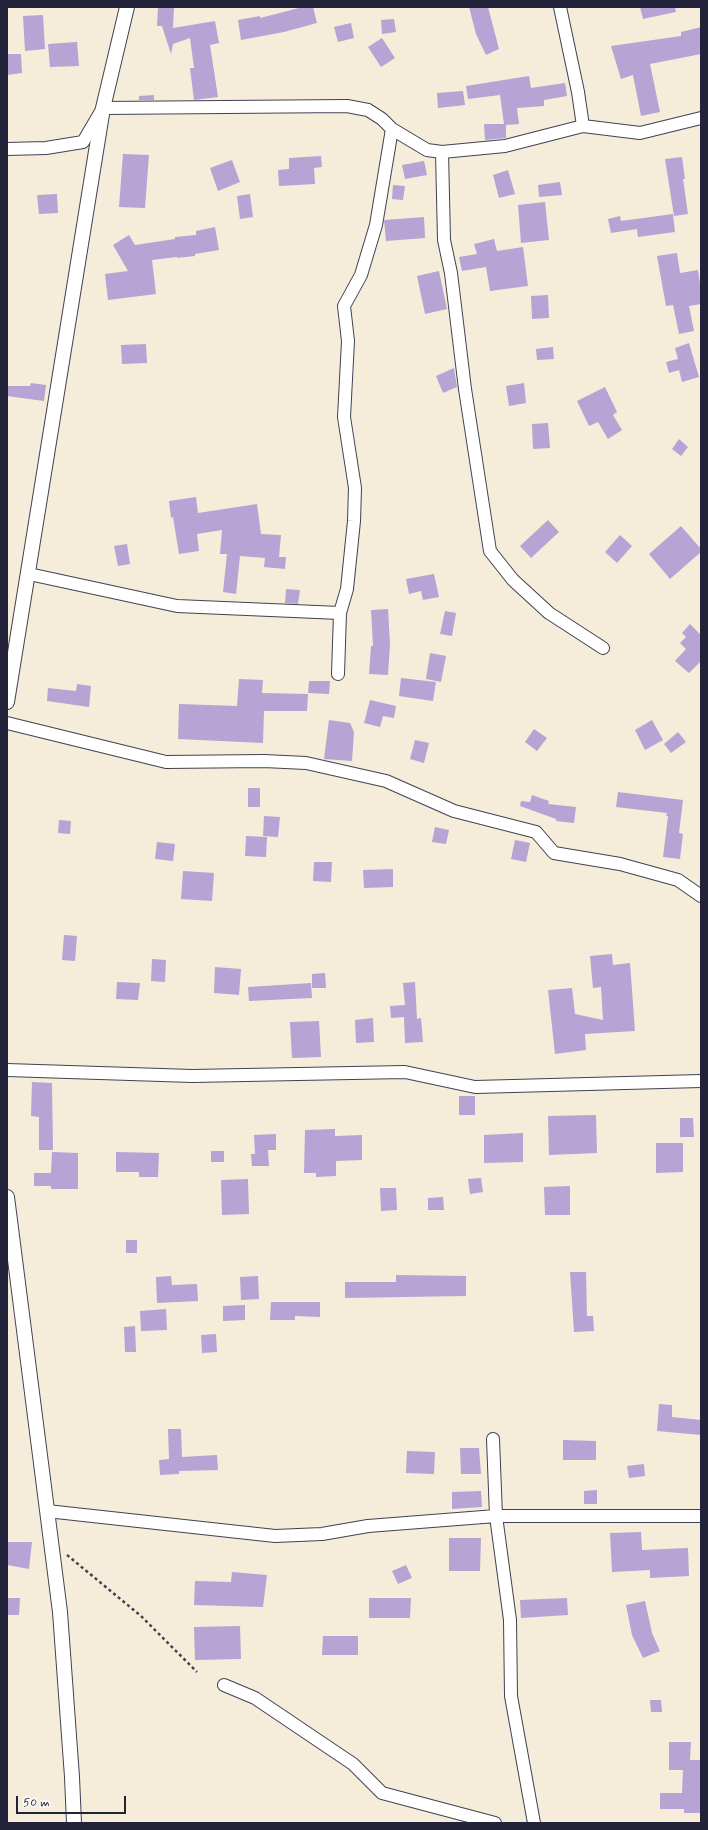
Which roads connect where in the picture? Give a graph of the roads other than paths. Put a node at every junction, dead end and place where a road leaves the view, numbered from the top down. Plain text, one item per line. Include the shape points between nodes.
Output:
1 (127, 7) edge
2 (560, 7) edge
3 (103, 108) junction
4 (701, 118) edge
5 (583, 126) junction
6 (392, 129) junction
7 (7, 149) edge
8 (442, 152) junction
9 (29, 574) junction
10 (340, 613) junction
11 (603, 648) dead end
12 (338, 674) dead end
13 (7, 702) edge
14 (7, 722) edge
15 (701, 896) edge
16 (7, 1070) edge
17 (701, 1081) edge
18 (7, 1197) edge
19 (493, 1439) dead end
20 (47, 1510) junction
21 (496, 1516) junction
22 (701, 1516) edge
23 (224, 1685) dead end
24 (74, 1823) edge
25 (495, 1823) edge
26 (534, 1823) edge

1 - 3 street
2 - 5 street
3 - 6 street via 347,106 368,110
3 - 7 street via 83,142 46,148
3 - 9 street
4 - 5 street via 640,134
5 - 8 street via 505,146
6 - 8 street via 427,150
6 - 10 street via 376,226 360,275 344,306 348,341 344,417 355,488 347,589
8 - 11 street via 444,240 451,273 465,389 490,551 513,580 549,613
9 - 10 street via 178,606
9 - 13 street
10 - 12 street
14 - 15 street via 166,762 306,763 386,781 454,811 536,832 554,853 620,864 678,880
16 - 17 street via 192,1076 405,1072 475,1087
18 - 20 street
19 - 21 street
20 - 21 street via 275,1536 322,1534 368,1526
20 - 24 street via 60,1612
21 - 22 street
21 - 26 street via 510,1620 511,1696
23 - 25 street via 255,1698 347,1760 382,1793

